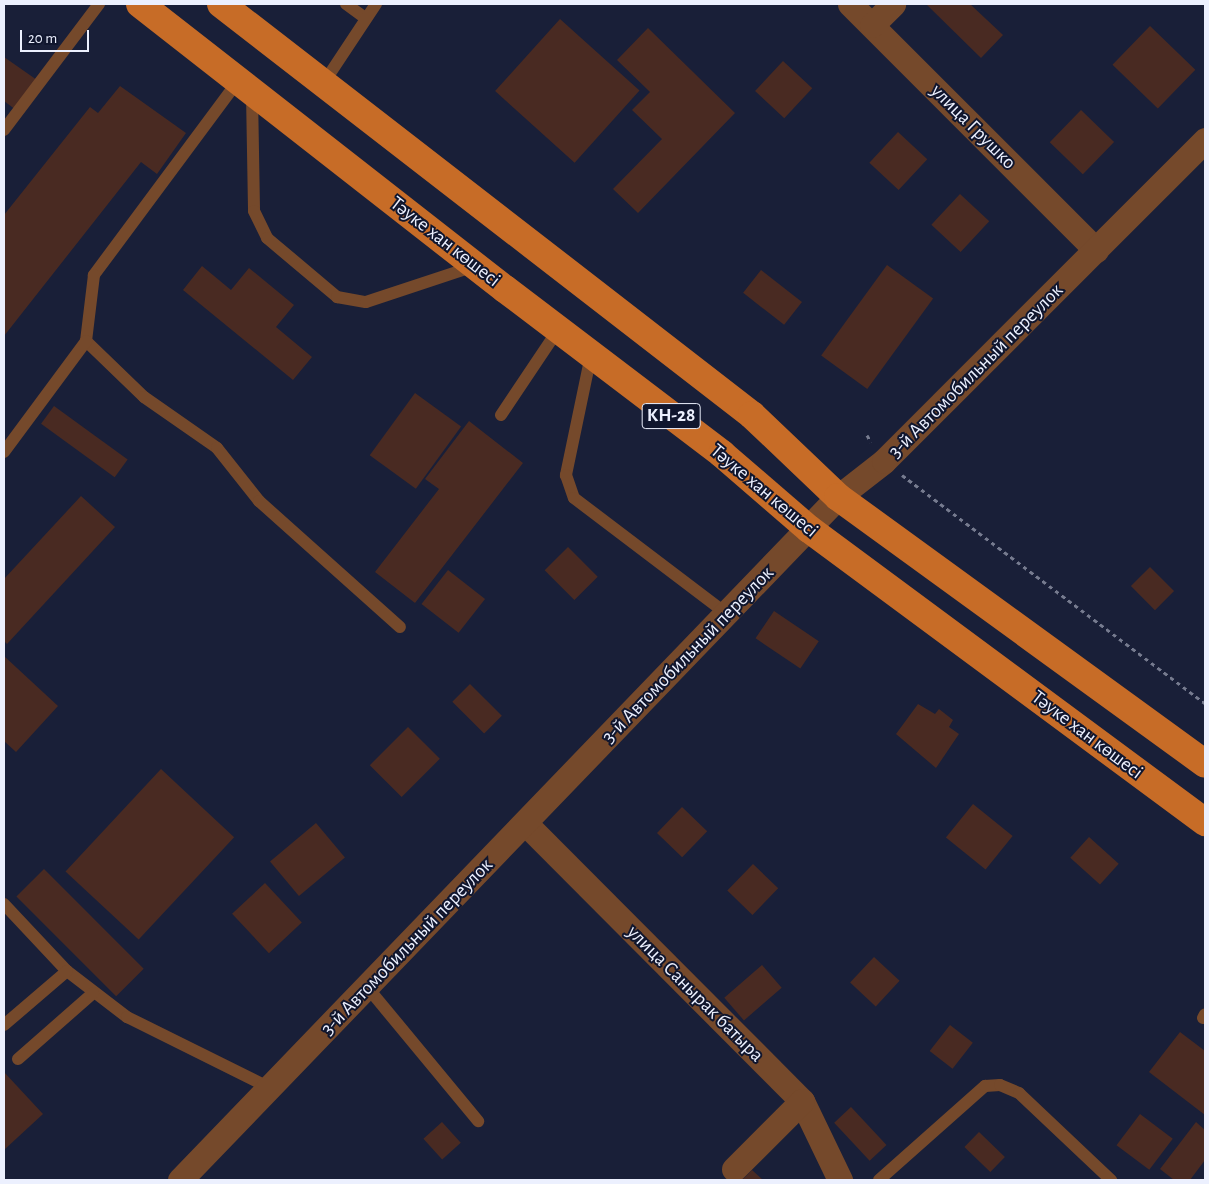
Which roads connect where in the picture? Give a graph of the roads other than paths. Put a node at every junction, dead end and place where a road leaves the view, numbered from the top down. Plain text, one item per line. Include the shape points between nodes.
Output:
1 (99, 4) edge
2 (140, 4) edge
3 (220, 4) edge
4 (346, 4) edge
5 (376, 4) edge
6 (850, 4) edge
7 (893, 4) edge
8 (365, 18) junction
9 (872, 26) junction
10 (323, 84) junction
11 (245, 86) junction
12 (4, 130) edge
13 (1205, 140) edge
14 (1096, 250) junction
15 (475, 266) junction
16 (558, 330) junction
17 (86, 341) junction
18 (591, 355) junction
19 (501, 415) dead end
20 (4, 452) edge
21 (838, 497) junction
22 (808, 529) junction
23 (727, 614) junction
24 (400, 627) dead end
25 (1205, 764) edge
26 (1205, 822) edge
27 (526, 824) junction
28 (4, 904) edge
29 (67, 971) junction
30 (368, 988) junction
31 (92, 993) junction
32 (4, 1025) edge
33 (18, 1059) dead end
34 (268, 1088) junction
35 (802, 1101) junction
36 (478, 1121) dead end
37 (734, 1169) dead end
38 (180, 1180) edge
39 (840, 1180) edge
40 (879, 1180) edge
41 (1111, 1180) edge

1 - 12 lane
2 - 11 main road, Тәуке хан көшесі / КН-28
3 - 10 main road, КН-28
4 - 8 lane
5 - 8 lane
6 - 9 street, улица Грушко
7 - 9 street
8 - 10 lane
9 - 14 street, улица Грушко
10 - 21 main road, КН-28 via 752,415
11 - 15 main road, Тәуке хан көшесі / КН-28
11 - 15 lane via 254,211 267,238 337,297 366,302
11 - 17 lane via 94,275
13 - 14 street, 3-й Автомобильный переулок
14 - 21 street, 3-й Автомобильный переулок via 884,461
15 - 16 main road, Тәуке хан көшесі / КН-28
16 - 18 main road, Тәуке хан көшесі / КН-28
16 - 19 lane
17 - 20 lane
17 - 24 lane via 144,397 217,448 259,501
18 - 22 main road, Тәуке хан көшесі / КН-28 via 722,454
18 - 23 lane via 566,475 574,498
21 - 22 street, 3-й Автомобильный переулок
21 - 25 main road, КН-28
22 - 23 street, 3-й Автомобильный переулок
22 - 26 main road, Тәуке хан көшесі / КН-28
23 - 27 street, 3-й Автомобильный переулок
27 - 30 street, 3-й Автомобильный переулок
27 - 35 street, улица Санырак батыра
28 - 29 lane
29 - 31 lane
29 - 32 lane
30 - 34 street, 3-й Автомобильный переулок
30 - 36 lane
31 - 33 lane
31 - 34 lane via 127,1017
34 - 38 street, 3-й Автомобильный переулок
35 - 37 street
35 - 39 street, улица Санырак батыра
40 - 41 lane via 985,1086 1000,1084 1019,1093

